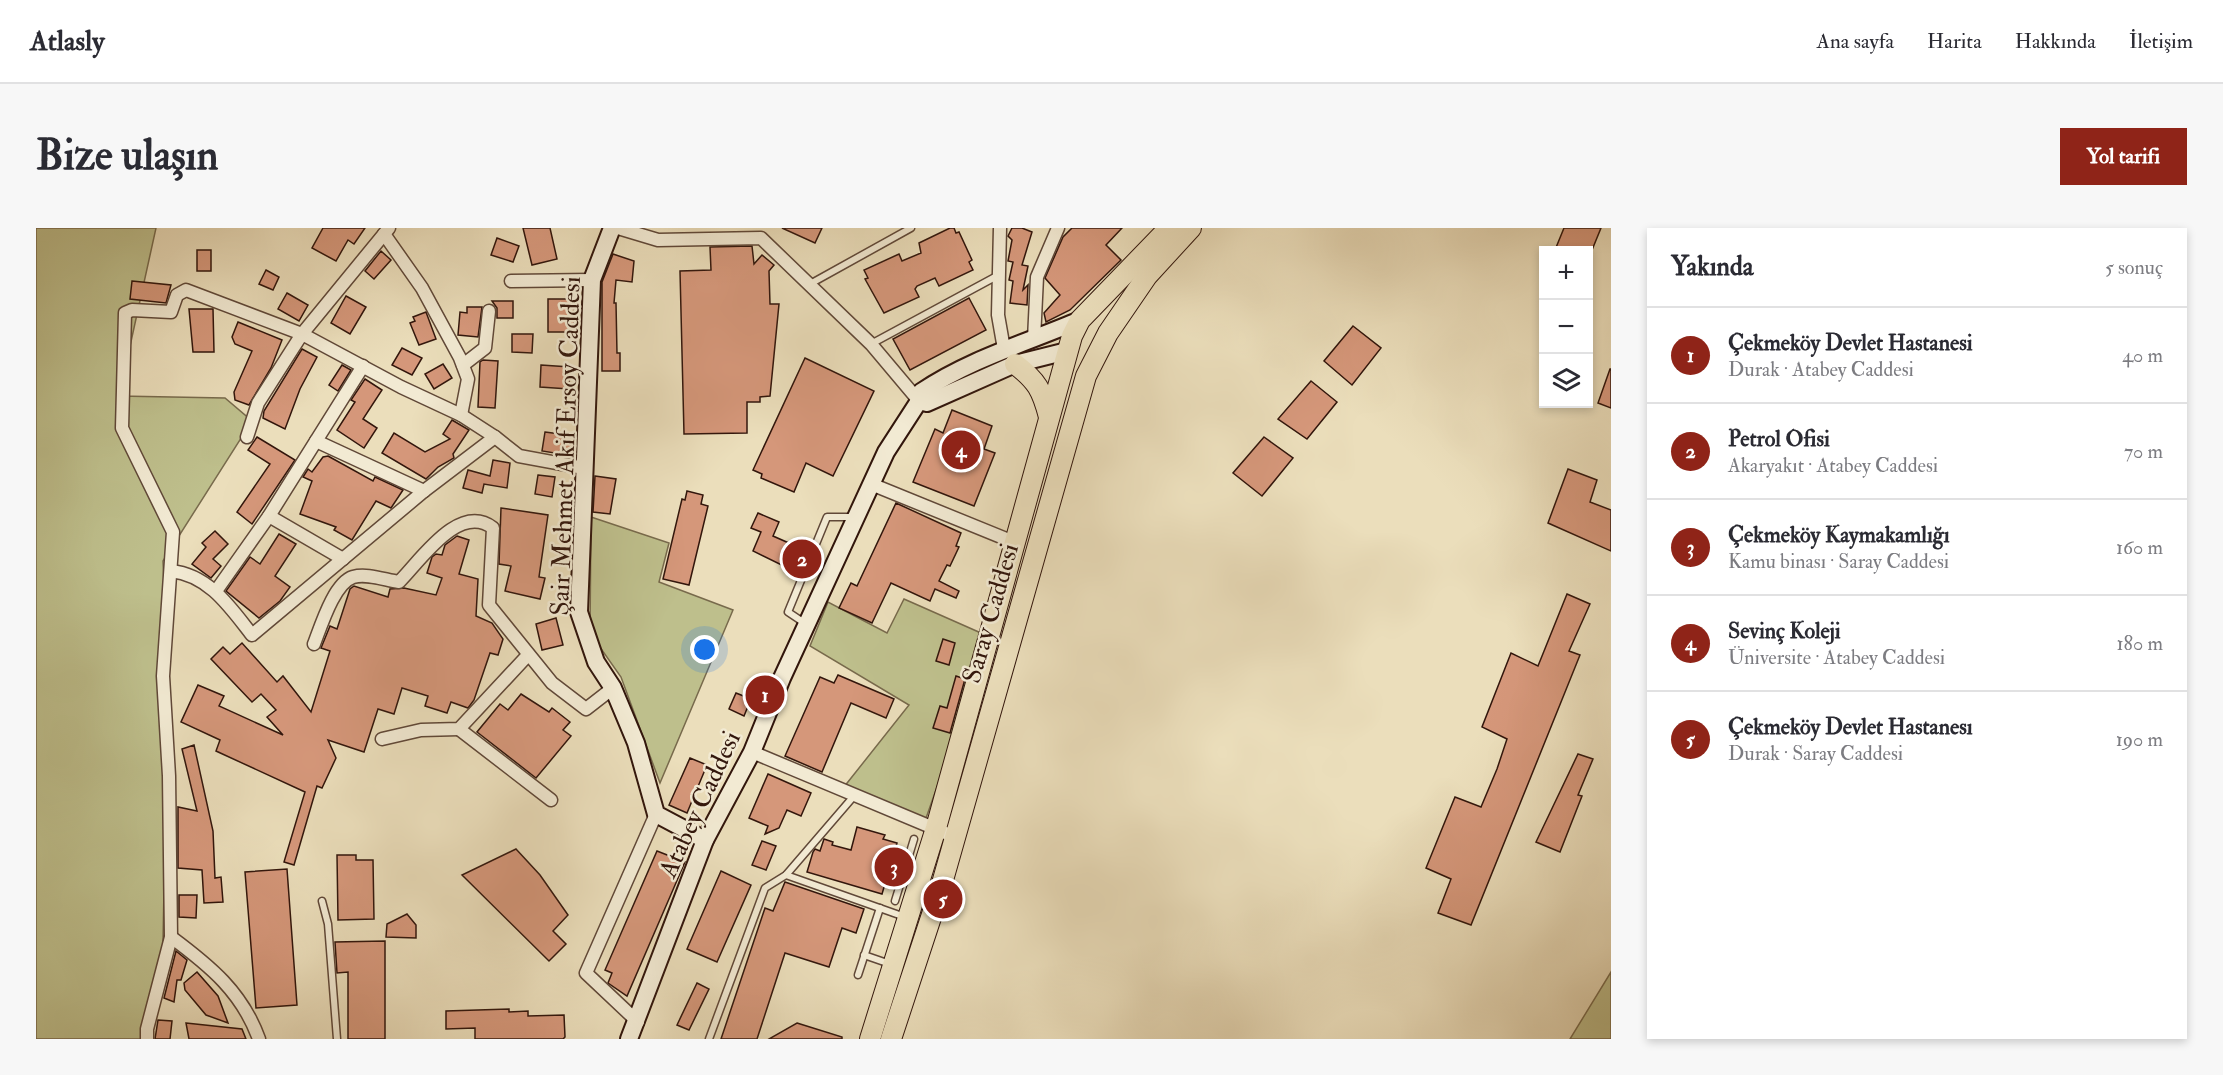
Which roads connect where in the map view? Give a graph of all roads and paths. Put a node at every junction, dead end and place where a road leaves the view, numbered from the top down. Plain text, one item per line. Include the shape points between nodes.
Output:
1 (612, 228) edge
2 (618, 228) edge
3 (911, 228) edge
4 (1000, 228) edge
5 (1058, 228) edge
6 (1170, 228) edge
7 (1191, 228) edge
8 (386, 231) edge
9 (997, 276) junction
10 (592, 280) junction
11 (511, 281) dead end
12 (809, 285) junction
13 (489, 311) dead end
14 (1081, 320) junction
15 (302, 333) junction
16 (1034, 339) junction
17 (1100, 340) junction
18 (871, 344) junction
19 (1067, 351) junction
20 (1010, 356) junction
21 (463, 365) junction
22 (363, 366) junction
23 (919, 401) junction
24 (461, 415) junction
25 (1050, 421) junction
26 (247, 437) dead end
27 (495, 437) junction
28 (316, 441) junction
29 (584, 468) junction
30 (871, 484) junction
31 (424, 491) junction
32 (270, 516) junction
33 (854, 517) junction
34 (1016, 543) junction
35 (343, 559) junction
36 (171, 572) junction
37 (216, 591) junction
38 (807, 625) junction
39 (314, 644) dead end
40 (528, 655) junction
41 (613, 688) junction
42 (459, 729) junction
43 (382, 739) dead end
44 (752, 753) junction
45 (855, 795) junction
46 (551, 800) dead end
47 (656, 814) junction
48 (936, 828) junction
49 (955, 837) junction
50 (914, 839) dead end
51 (705, 840) junction
52 (786, 875) junction
53 (912, 875) junction
54 (322, 901) dead end
55 (895, 901) dead end
56 (880, 908) junction
57 (908, 918) junction
58 (171, 937) junction
59 (864, 955) junction
60 (894, 965) junction
61 (858, 975) dead end
62 (638, 1022) junction
63 (147, 1039) edge
64 (260, 1039) edge
65 (337, 1039) edge
66 (629, 1039) edge
67 (709, 1039) edge
68 (870, 1039) edge
69 (891, 1039) edge

1 - 10 main road, Şair Mehmet Akif Ersoy Caddesi
2 - 12 street via 658,240 761,238
3 - 12 lane
4 - 9 street
5 - 16 street via 1037,277
6 - 14 main road
7 - 17 main road, Saray Caddesi via 1147,276
8 - 15 street
8 - 21 street
9 - 18 lane
9 - 20 street via 998,315
10 - 11 street
10 - 29 main road, Şair Mehmet Akif Ersoy Caddesi
12 - 18 street
13 - 21 street via 485,348
14 - 16 main road
14 - 17 main road via 1078,335
14 - 17 main road via 1102,318
14 - 19 main road, Saray Caddesi
15 - 22 street
15 - 26 street via 258,403
15 - 36 street via 186,290 177,295 171,312 125,313 122,428 173,532
16 - 20 main road
17 - 19 main road
17 - 49 main road, Saray Caddesi via 1068,431
18 - 23 street
19 - 20 main road
19 - 25 main road, Saray Caddesi
20 - 23 main road via 927,403
20 - 25 main road via 1043,393
21 - 24 street via 468,379
22 - 24 street
22 - 28 street
23 - 30 main road, Atabey Caddesi via 886,452
24 - 27 street
25 - 34 main road, Saray Caddesi
27 - 29 street via 519,456
27 - 31 street
28 - 31 street
28 - 32 street
29 - 41 main road, Şair Mehmet Akif Ersoy Caddesi via 579,612 596,662
30 - 33 main road, Atabey Caddesi
30 - 34 street
31 - 35 street
32 - 35 street
32 - 37 street
33 - 38 main road, Atabey Caddesi
33 - 38 lane via 827,517 788,612
34 - 48 main road, Saray Caddesi
35 - 37 street via 252,634
36 - 37 street via 186,573
36 - 58 street via 163,676
38 - 44 main road, Atabey Caddesi
39 - 40 street via 338,588 351,578 365,576 399,582 454,526 483,521 493,528 489,605
40 - 41 street via 552,683 586,709
40 - 42 street
41 - 47 main road, Şair Mehmet Akif Ersoy Caddesi via 636,743
42 - 43 street via 421,730
42 - 46 street
44 - 45 street
44 - 51 main road, Atabey Caddesi
45 - 48 street
45 - 52 lane
47 - 51 main road
47 - 62 street via 586,973
48 - 49 street
48 - 53 main road, Saray Caddesi
49 - 69 main road, Saray Caddesi
50 - 53 lane
51 - 62 main road, Atabey Caddesi
52 - 56 lane
52 - 67 lane via 765,888
53 - 55 lane
53 - 57 main road, Saray Caddesi
54 - 65 lane via 328,924
56 - 57 lane
56 - 59 lane
57 - 60 main road, Saray Caddesi
58 - 63 street
58 - 64 street via 213,969 250,1014
59 - 60 lane
59 - 61 lane
60 - 68 main road, Saray Caddesi
62 - 66 main road, Atabey Caddesi

